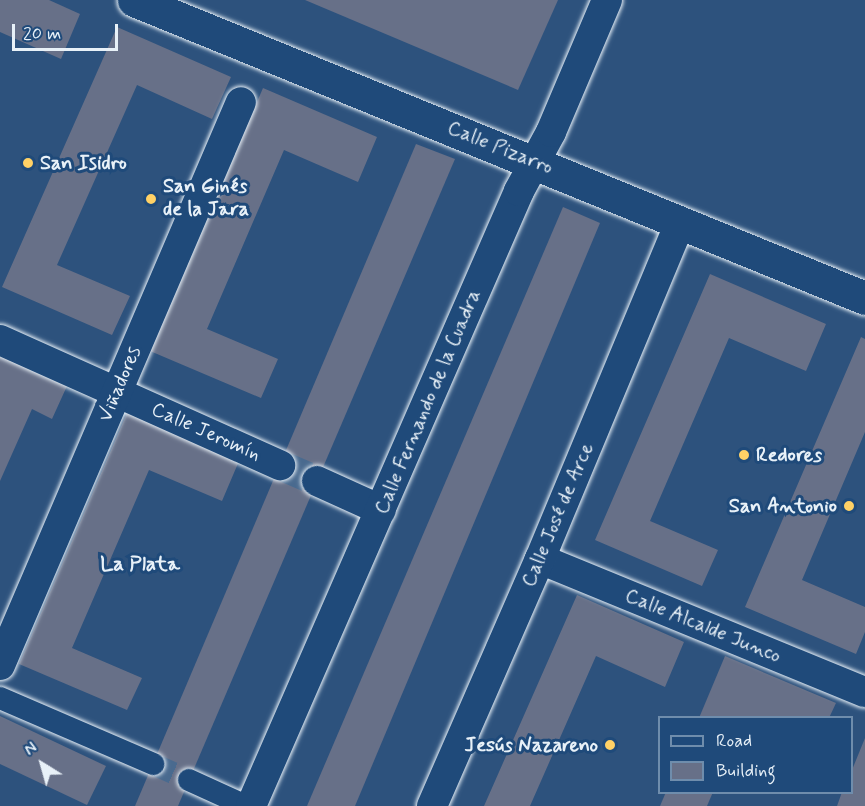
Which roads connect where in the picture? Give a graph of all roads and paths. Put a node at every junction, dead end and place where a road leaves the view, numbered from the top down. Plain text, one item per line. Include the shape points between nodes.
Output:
1 (134, 0) edge
2 (607, 0) edge
3 (241, 102) dead end
4 (534, 162) junction
5 (680, 222) junction
6 (865, 298) edge
7 (0, 340) edge
8 (117, 392) junction
9 (280, 465) tunnel mouth
10 (317, 482) tunnel mouth
11 (381, 510) junction
12 (540, 560) junction
13 (0, 665) edge
14 (865, 692) edge
15 (0, 698) edge
16 (153, 764) tunnel mouth
17 (189, 780) tunnel mouth
18 (246, 806) edge
19 (252, 806) edge
20 (432, 806) edge

1 - 4 street, Calle Pizarro
2 - 4 street, Calle Fernando de la Cuadra via 551,132
3 - 8 street, Viñadores
4 - 5 street, Calle Pizarro
4 - 11 street, Calle Fernando de la Cuadra
5 - 6 street, Calle Pizarro
5 - 12 street, Calle José de Arce
7 - 8 street, Calle Jeromín
8 - 9 street, Calle Jeromín
8 - 13 street, Viñadores
10 - 11 street
11 - 19 street, Calle Fernando de la Cuadra
12 - 14 street, Calle Alcalde Junco
12 - 20 street, Calle José de Arce
15 - 16 street
17 - 18 street

